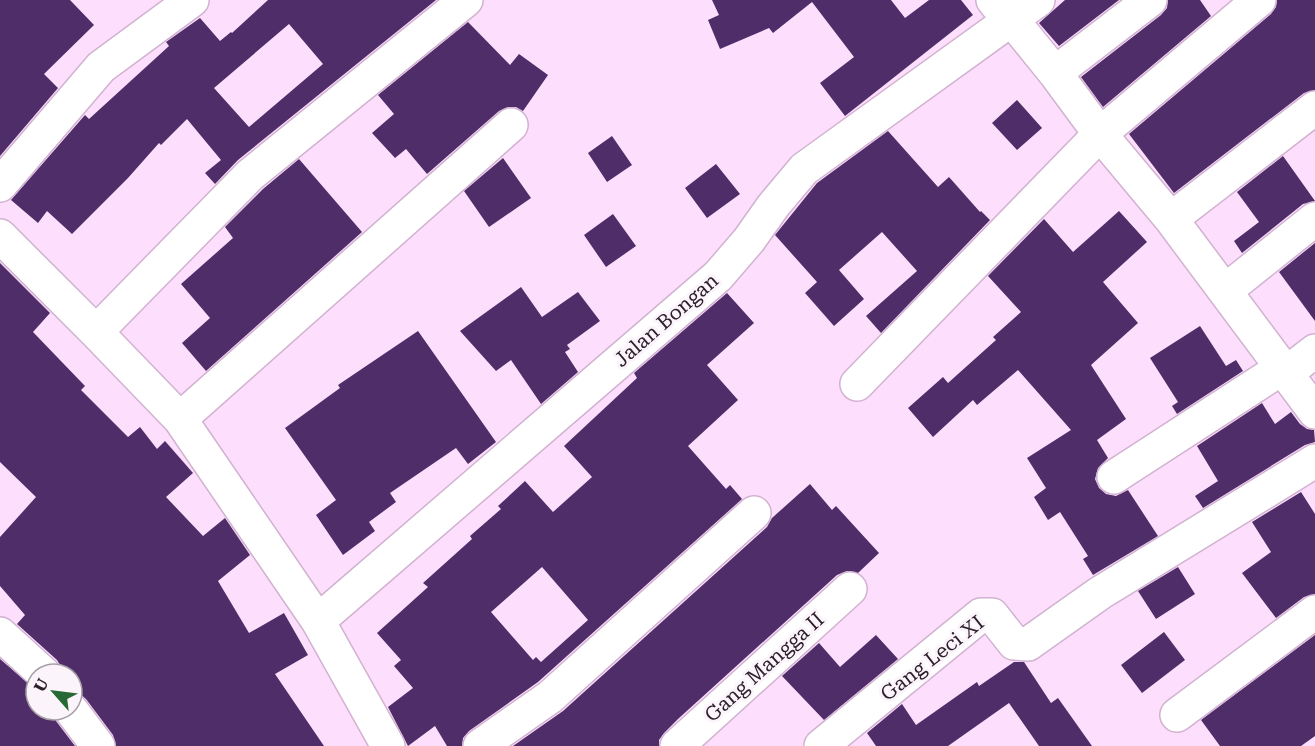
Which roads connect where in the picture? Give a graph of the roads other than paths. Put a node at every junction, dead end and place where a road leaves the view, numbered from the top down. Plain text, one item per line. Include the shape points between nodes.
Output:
1 (192, 0) edge
2 (466, 0) edge
3 (1038, 0) edge
4 (1150, 0) edge
5 (1259, 0) edge
6 (1003, 10) edge
7 (1055, 73) junction
8 (1315, 108) edge
9 (511, 125) dead end
10 (1100, 134) junction
11 (0, 185) edge
12 (1171, 219) junction
13 (1315, 219) edge
14 (0, 237) edge
15 (1225, 291) junction
16 (96, 332) junction
17 (1315, 351) edge
18 (1283, 371) junction
19 (857, 384) dead end
20 (1315, 412) edge
21 (180, 419) junction
22 (1315, 461) edge
23 (1114, 477) dead end
24 (754, 513) dead end
25 (850, 589) dead end
26 (1315, 612) edge
27 (318, 621) junction
28 (0, 634) edge
29 (31, 662) edge
30 (1177, 715) dead end
31 (80, 722) edge
32 (98, 746) edge
33 (388, 746) edge
34 (480, 746) edge
35 (677, 746) edge
36 (821, 746) edge

1 - 11 street via 102,68
2 - 16 street via 250,175
3 - 6 street, Jalan Bongan
4 - 7 street
5 - 10 street
6 - 7 street
6 - 27 street, Jalan Bongan via 804,169 718,276
7 - 10 street
8 - 12 street
9 - 21 street
10 - 12 street
10 - 19 street
12 - 15 street
13 - 15 street
14 - 16 street
15 - 18 street
16 - 21 street
17 - 18 street
18 - 20 street
18 - 23 street
21 - 27 street
22 - 36 street, Gang Leci XI via 1100,592 1028,644 1014,643 992,615 981,615
24 - 34 street via 550,697
25 - 35 street, Gang Mangga II
26 - 30 street
27 - 33 street
28 - 29 street
31 - 32 street

